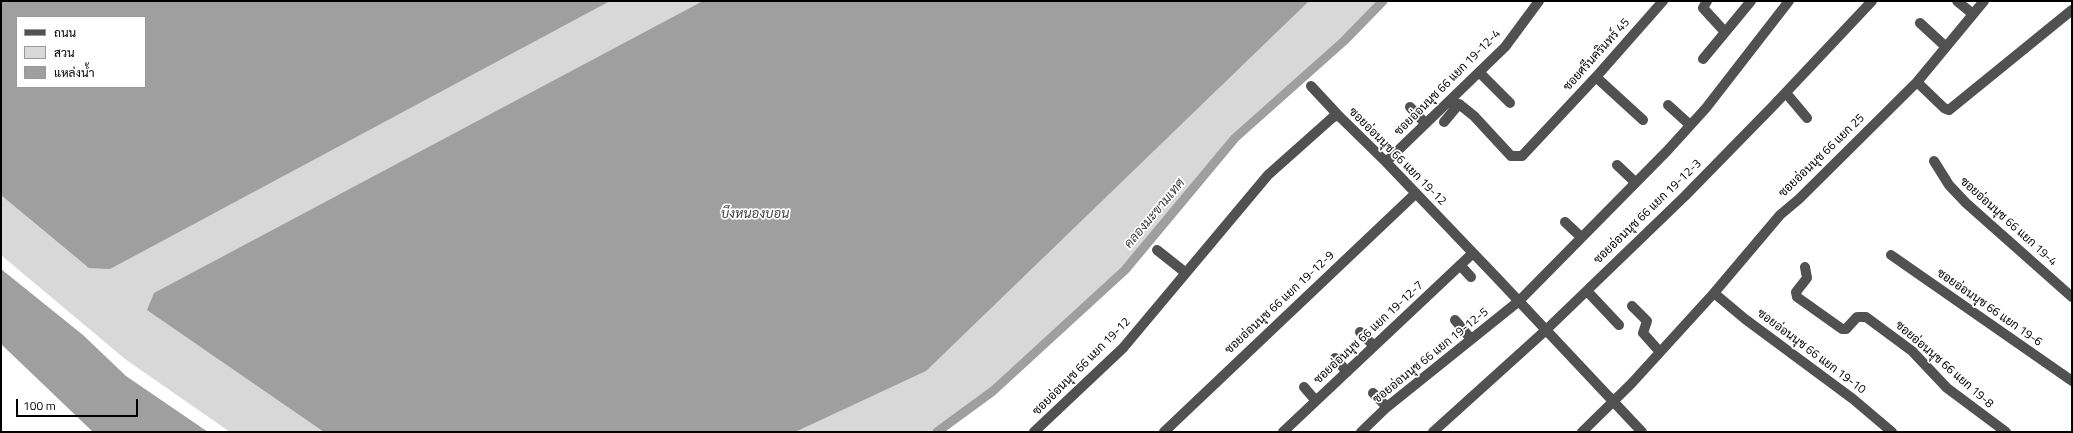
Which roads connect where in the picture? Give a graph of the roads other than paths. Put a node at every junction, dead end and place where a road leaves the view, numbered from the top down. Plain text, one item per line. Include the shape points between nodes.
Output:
1 (1539, 1) edge
2 (1663, 1) edge
3 (1707, 1) edge
4 (1751, 1) edge
5 (1789, 1) edge
6 (1872, 1) edge
7 (1957, 1) edge
8 (1984, 1) edge
9 (2072, 10) edge
10 (1973, 14) junction
11 (1920, 23) dead end
12 (1725, 32) junction
13 (1946, 47) junction
14 (1702, 59) dead end
15 (1478, 72) junction
16 (1596, 77) junction
17 (1917, 82) junction
18 (1311, 86) dead end
19 (1786, 93) junction
20 (1510, 103) dead end
21 (1668, 105) dead end
22 (1410, 107) dead end
23 (1338, 115) junction
24 (1807, 118) dead end
25 (1643, 120) dead end
26 (1444, 122) dead end
27 (1425, 124) junction
28 (1690, 125) junction
29 (1934, 161) dead end
30 (1386, 162) junction
31 (1617, 165) dead end
32 (1635, 182) junction
33 (1415, 194) junction
34 (1565, 222) dead end
35 (1581, 237) junction
36 (1156, 250) dead end
37 (1473, 253) junction
38 (1891, 255) dead end
39 (1460, 265) junction
40 (1805, 267) dead end
41 (1186, 273) junction
42 (1471, 277) dead end
43 (1587, 290) junction
44 (1714, 293) junction
45 (2072, 297) edge
46 (1519, 301) junction
47 (1632, 306) dead end
48 (1455, 320) dead end
49 (1619, 325) dead end
50 (1546, 330) junction
51 (1360, 332) dead end
52 (1471, 339) junction
53 (1374, 346) junction
54 (1660, 352) junction
55 (1335, 358) dead end
56 (1347, 372) junction
57 (2072, 381) edge
58 (1304, 387) dead end
59 (1373, 392) dead end
60 (1316, 401) junction
61 (1615, 402) junction
62 (1388, 407) junction
63 (1034, 432) edge
64 (1164, 432) edge
65 (1283, 432) edge
66 (1361, 432) edge
67 (1433, 432) edge
68 (1582, 432) edge
69 (1642, 432) edge
70 (1892, 432) edge
71 (2006, 432) edge

1 - 15 street, ซอยอ่อนนุช 66 แยก 19-12-4 via 1505,47
2 - 16 street, ซอยศรีนครินทร์ 45
3 - 12 street via 1703,8
4 - 12 street
5 - 28 street, ซอยอ่อนนุช 66 แยก 19-12-5
6 - 19 street, ซอยอ่อนนุช 66 แยก 19-12-3
7 - 10 street
8 - 10 street, ซอยอ่อนนุช 66 แยก 25
9 - 17 street via 1949,110
10 - 13 street, ซอยอ่อนนุช 66 แยก 25
11 - 13 street
12 - 14 street
13 - 17 street, ซอยอ่อนนุช 66 แยก 25
15 - 20 street
15 - 27 street, ซอยอ่อนนุช 66 แยก 19-12-4
16 - 25 street
16 - 26 street, ซอยศรีนครินทร์ 45 via 1522,156 1511,156 1484,126 1459,104
17 - 44 street, ซอยอ่อนนุช 66 แยก 25 via 1799,199 1780,214
18 - 23 street
19 - 24 street
19 - 43 street, ซอยอ่อนนุช 66 แยก 19-12-3 via 1685,196
21 - 28 street
22 - 27 street
23 - 30 street, ซอยอ่อนนุช 66 แยก 19-12
23 - 41 street, ซอยอ่อนนุช 66 แยก 19-12 via 1268,175
27 - 30 street, ซอยอ่อนนุช 66 แยก 19-12-4
28 - 32 street, ซอยอ่อนนุช 66 แยก 19-12-5
29 - 45 street, ซอยอ่อนนุช 66 แยก 19-4 via 1948,185 1966,203
30 - 33 street, ซอยอ่อนนุช 66 แยก 19-12
31 - 32 street
32 - 35 street, ซอยอ่อนนุช 66 แยก 19-12-5
33 - 37 street, ซอยอ่อนนุช 66 แยก 19-12
33 - 64 street, ซอยอ่อนนุช 66 แยก 19-12-9
34 - 35 street
35 - 46 street, ซอยอ่อนนุช 66 แยก 19-12-5
36 - 41 street
37 - 39 street, ซอยอ่อนนุช 66 แยก 19-12-7
37 - 46 street, ซอยอ่อนนุช 66 แยก 19-12
38 - 57 street, ซอยอ่อนนุช 66 แยก 19-6
39 - 42 street
39 - 53 street, ซอยอ่อนนุช 66 แยก 19-12-7
40 - 71 street, ซอยอ่อนนุช 66 แยก 19-8 via 1807,278 1796,292 1797,297 1842,329 1846,329 1857,317 1866,317 1912,351 1947,388
41 - 63 street, ซอยอ่อนนุช 66 แยก 19-12 via 1123,348
43 - 49 street
43 - 50 street, ซอยอ่อนนุช 66 แยก 19-12-3
44 - 54 street, ซอยอ่อนนุช 66 แยก 25
44 - 70 street, ซอยอ่อนนุช 66 แยก 19-10 via 1853,399
46 - 50 street, ซอยอ่อนนุช 66 แยก 19-12
46 - 52 street, ซอยอ่อนนุช 66 แยก 19-12-5
47 - 54 street via 1647,321 1642,333
48 - 52 street
50 - 61 street, ซอยอ่อนนุช 66 แยก 19-12
50 - 67 street, ซอยอ่อนนุช 66 แยก 19-12-3
51 - 53 street
52 - 62 street, ซอยอ่อนนุช 66 แยก 19-12-5
53 - 56 street, ซอยอ่อนนุช 66 แยก 19-12-7
54 - 61 street, ซอยอ่อนนุช 66 แยก 25
55 - 56 street
56 - 60 street, ซอยอ่อนนุช 66 แยก 19-12-7
58 - 60 street
59 - 62 street
60 - 65 street, ซอยอ่อนนุช 66 แยก 19-12-7
61 - 68 street, ซอยอ่อนนุช 66 แยก 25
61 - 69 street, ซอยอ่อนนุช 66 แยก 19-12
62 - 66 street, ซอยอ่อนนุช 66 แยก 19-12-5

